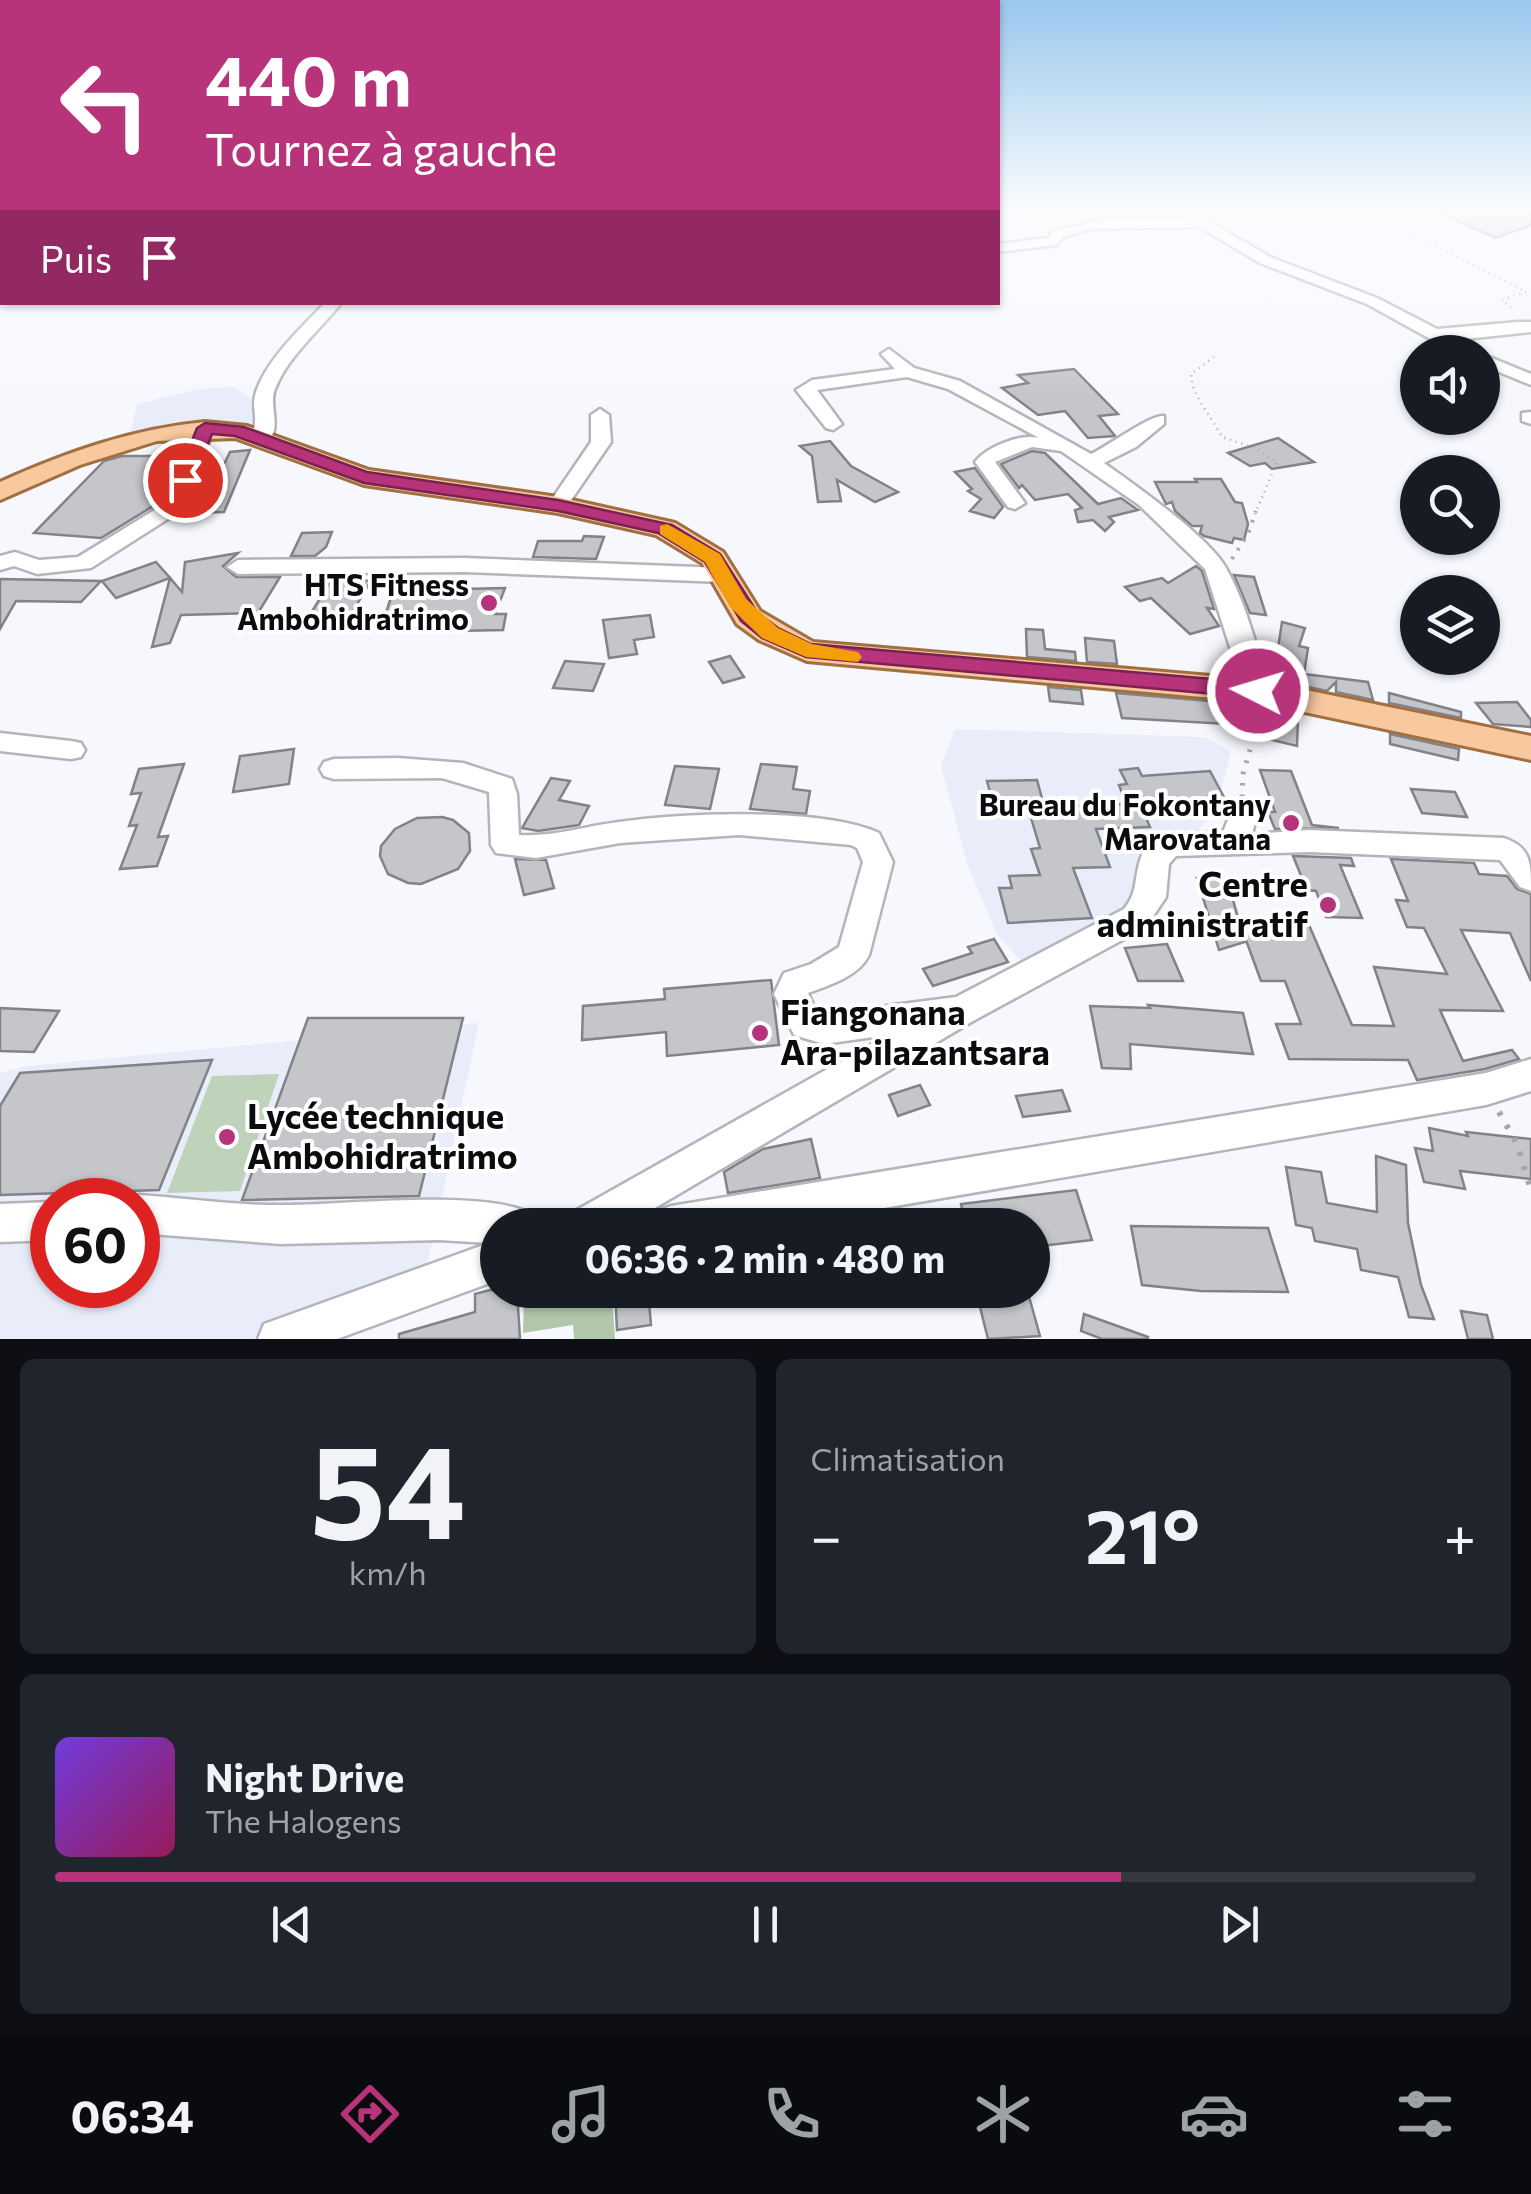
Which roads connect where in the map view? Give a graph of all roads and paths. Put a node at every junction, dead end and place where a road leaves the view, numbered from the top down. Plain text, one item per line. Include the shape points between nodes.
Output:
1 (1294, 271) edge
2 (1486, 271) edge
3 (332, 305) edge
4 (1519, 312) dead end
5 (1531, 327) edge
6 (1433, 334) joint
7 (888, 354) dead end
8 (1214, 358) dead end
9 (1500, 367) edge
10 (908, 372) junction
11 (1531, 380) edge
12 (600, 415) dead end
13 (1157, 420) dead end
14 (833, 424) dead end
15 (205, 428) junction
16 (260, 438) junction
17 (1072, 450) junction
18 (1090, 462) junction
19 (0, 492) edge
20 (1015, 503) dead end
21 (558, 506) junction
22 (0, 563) edge
23 (238, 567) dead end
24 (1215, 567) junction
25 (724, 574) junction
26 (1258, 691) junction
27 (0, 742) edge
28 (1531, 748) edge
29 (71, 750) dead end
30 (334, 769) dead end
31 (1238, 831) junction
32 (1531, 880) edge
33 (962, 1012) junction
34 (1531, 1074) edge
35 (1486, 1089) junction
36 (1531, 1190) edge
37 (619, 1208) edge
38 (773, 1208) edge
39 (160, 1216) edge
40 (30, 1222) edge
41 (0, 1223) edge
42 (480, 1223) edge
43 (480, 1266) edge
44 (278, 1339) edge

1 - 6 street via 1372,301
2 - 4 path via 1526,292 1502,300
3 - 16 street via 266,390 268,422
5 - 6 street
7 - 10 street
8 - 24 path via 1191,374 1191,388 1222,436 1277,462 1245,545 1229,563
9 - 11 street
10 - 14 street via 805,390
10 - 17 street via 954,385
12 - 21 street via 601,442
13 - 18 street
15 - 16 main road
15 - 19 main road via 103,448
15 - 22 street via 175,506 83,562
16 - 21 main road via 364,477
17 - 18 street
17 - 20 street via 1030,441 988,458
18 - 24 street via 1146,501
21 - 25 main road via 665,529 695,544
23 - 25 street via 465,565
24 - 26 street
25 - 26 main road via 748,616 806,650
26 - 28 main road
26 - 31 path via 1256,742 1240,783
27 - 29 street
30 - 33 street via 480,774 502,786 506,845 739,824 856,834 869,840 878,862 862,926 853,955 796,984 791,994 806,1026
31 - 32 street via 1309,841 1504,849
31 - 33 street via 1166,847 1154,860 1151,897 1135,918
33 - 37 street
34 - 35 street
35 - 36 path via 1516,1144
35 - 38 street
39 - 42 street via 281,1225
40 - 41 street
43 - 44 street

